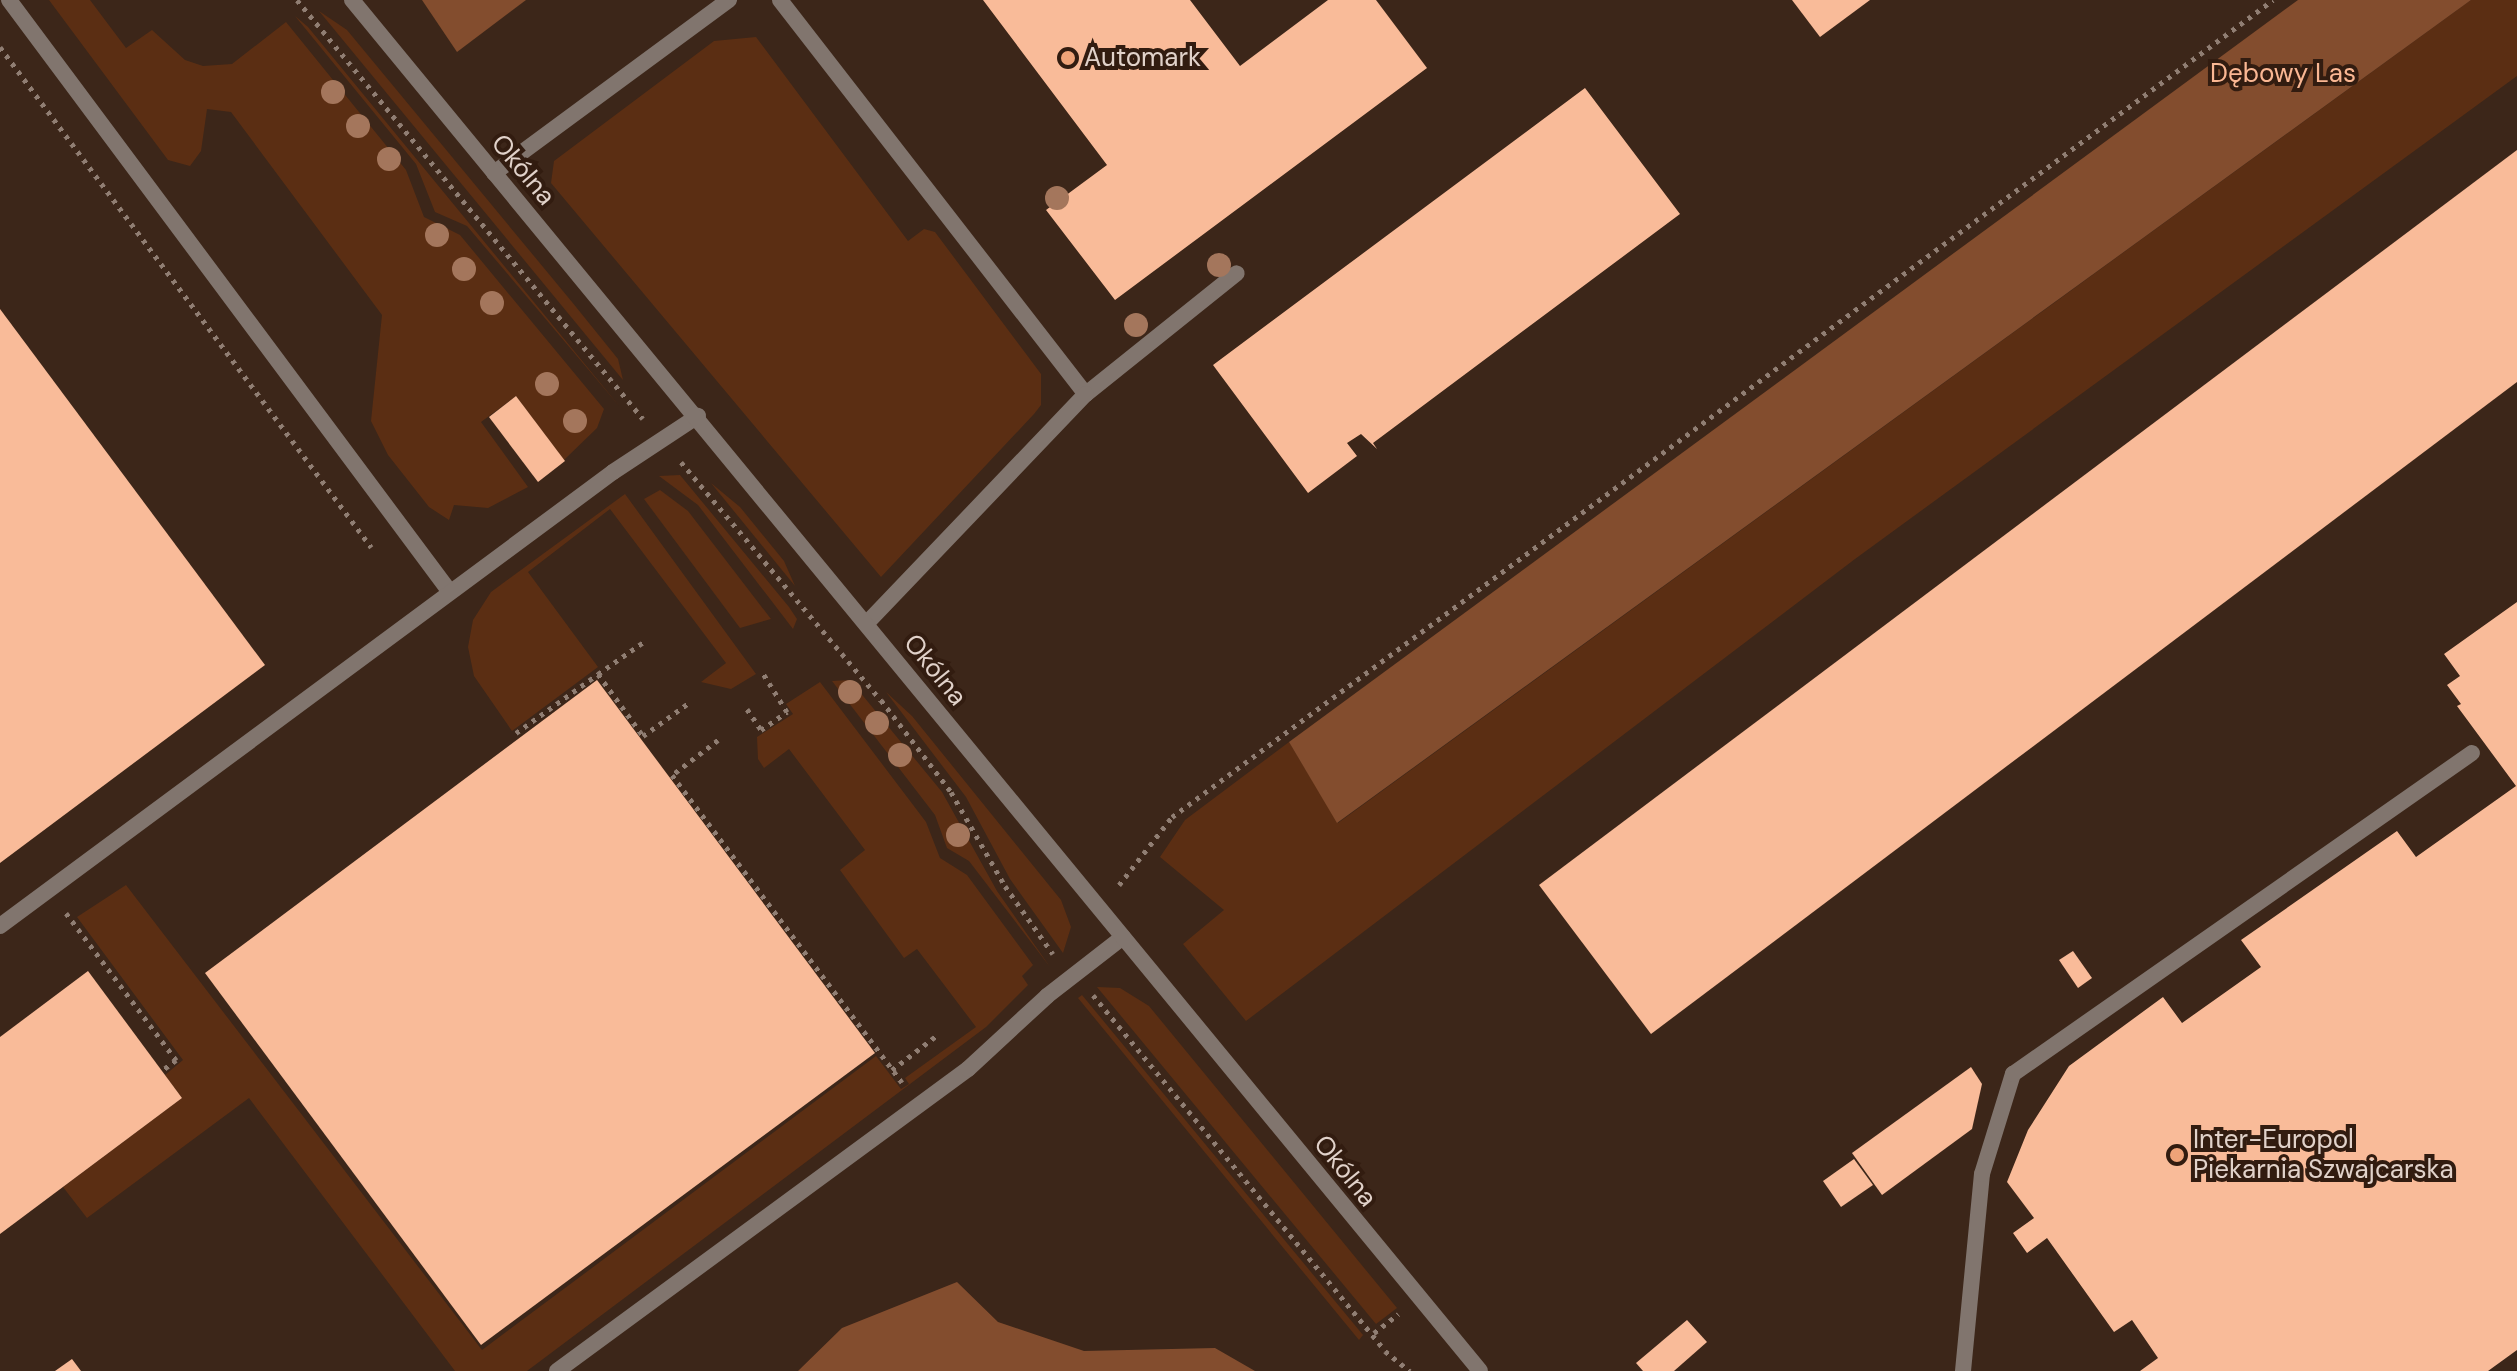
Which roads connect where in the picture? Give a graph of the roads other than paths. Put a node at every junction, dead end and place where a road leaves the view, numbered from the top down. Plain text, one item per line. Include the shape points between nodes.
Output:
1 (9, 0) edge
2 (352, 0) edge
3 (729, 0) edge
4 (780, 0) edge
5 (494, 173) junction
6 (1237, 273) dead end
7 (1086, 394) junction
8 (698, 416) junction
9 (450, 592) junction
10 (866, 624) junction
11 (2472, 753) dead end
12 (0, 926) edge
13 (1123, 937) junction
14 (557, 1371) edge
15 (1480, 1371) edge
16 (1963, 1371) edge

1 - 9 street
2 - 5 street, Okólna
3 - 5 street
4 - 7 street
5 - 8 street, Okólna
6 - 7 street
7 - 10 street
8 - 9 street
8 - 10 street, Okólna
9 - 12 street
10 - 13 street, Okólna
11 - 16 street via 2013,1074 1982,1174
13 - 14 street via 1047,996 968,1069
13 - 15 street, Okólna

